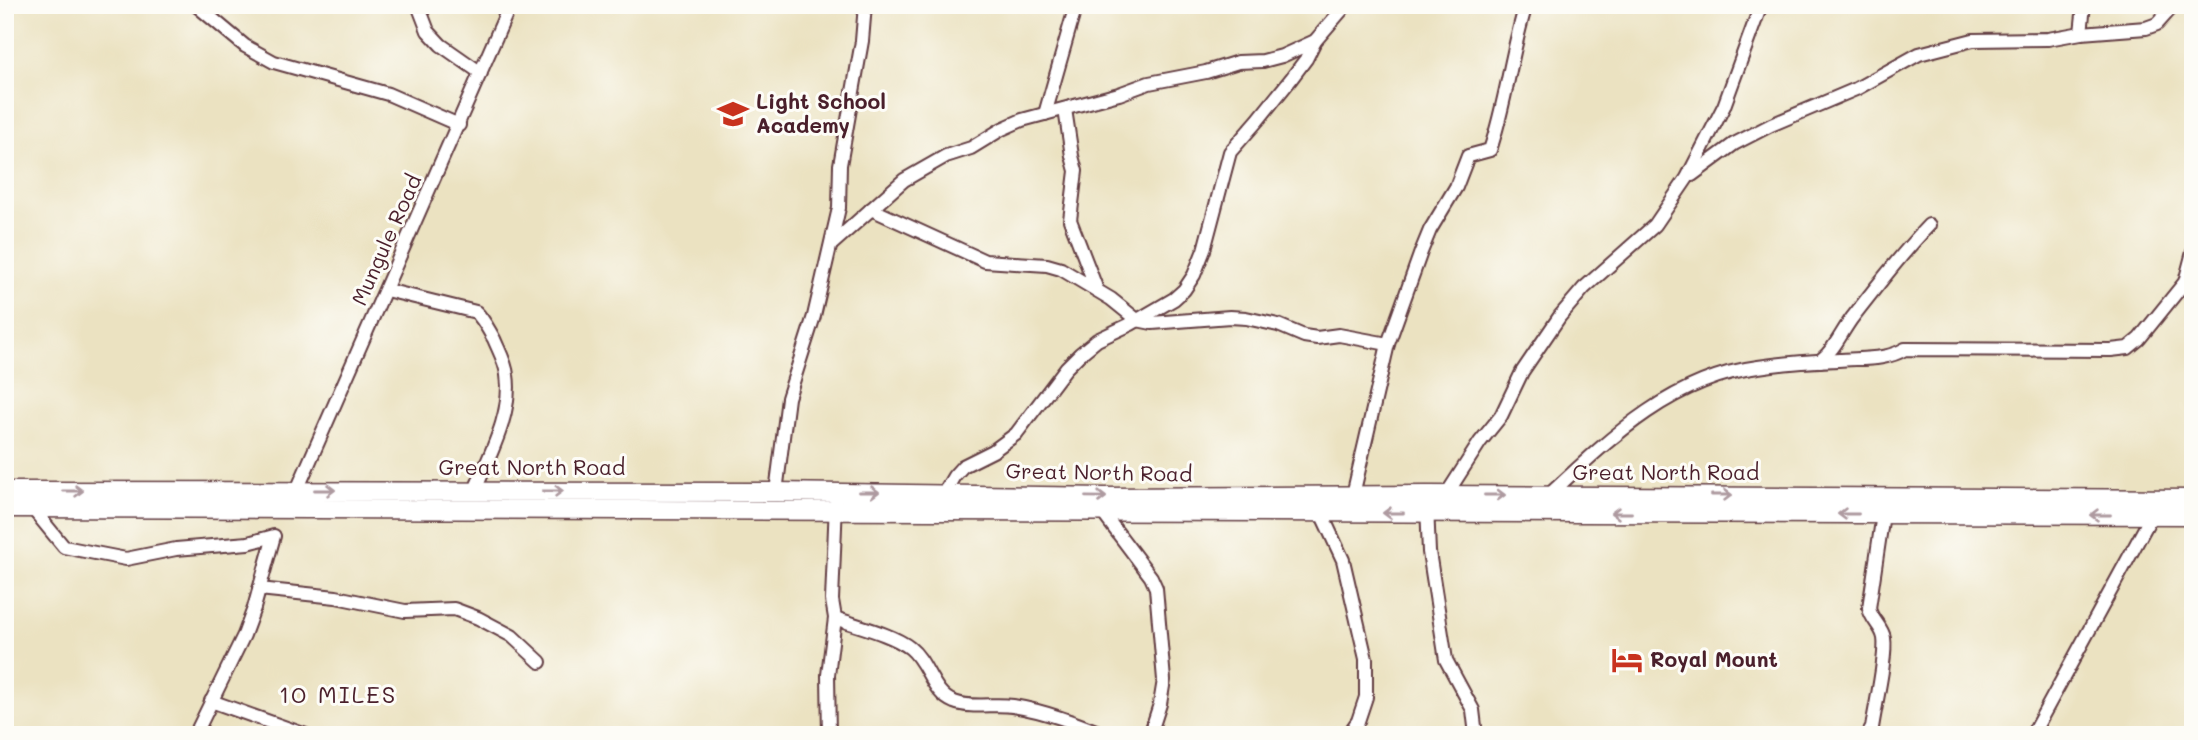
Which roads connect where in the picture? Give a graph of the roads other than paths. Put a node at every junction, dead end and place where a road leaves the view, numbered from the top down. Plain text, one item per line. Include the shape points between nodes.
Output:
1 (196, 5) edge
2 (418, 5) edge
3 (510, 5) edge
4 (865, 5) edge
5 (1076, 5) edge
6 (1346, 5) edge
7 (1526, 5) edge
8 (1760, 5) edge
9 (2084, 5) edge
10 (2174, 5) edge
11 (2081, 33) junction
12 (1315, 41) junction
13 (481, 72) junction
14 (1065, 109) junction
15 (1045, 114) junction
16 (458, 125) junction
17 (1687, 178) junction
18 (870, 209) junction
19 (1929, 225) dead end
20 (832, 244) junction
21 (2193, 252) edge
22 (386, 290) junction
23 (1097, 290) junction
24 (1137, 320) junction
25 (1388, 344) junction
26 (1820, 361) junction
27 (297, 490) junction
28 (5, 491) edge
29 (475, 491) junction
30 (776, 492) junction
31 (836, 492) junction
32 (944, 494) junction
33 (1353, 495) junction
34 (1427, 495) junction
35 (1446, 495) junction
36 (1549, 495) junction
37 (2193, 499) edge
38 (5, 508) edge
39 (33, 509) junction
40 (835, 511) junction
41 (1102, 512) junction
42 (1321, 513) junction
43 (1427, 513) junction
44 (1882, 514) junction
45 (2152, 515) junction
46 (2193, 515) edge
47 (259, 589) junction
48 (835, 618) junction
49 (540, 663) dead end
50 (211, 701) junction
51 (195, 735) edge
52 (306, 735) edge
53 (829, 735) edge
54 (1106, 735) edge
55 (1150, 735) edge
56 (1348, 735) edge
57 (1476, 735) edge
58 (1868, 735) edge
59 (2032, 735) edge

1 - 16 street via 245,46 274,62 388,94
2 - 13 street via 428,31 441,45
3 - 13 street, Mungule Road
4 - 20 street
5 - 15 street
6 - 12 street
7 - 25 street via 1490,150 1473,153 1465,161 1421,251
8 - 17 street via 1724,106
9 - 11 street
10 - 11 street via 2146,29
11 - 17 street via 2016,41 1973,40 1919,54 1856,89 1734,144
12 - 14 street via 1282,56 1149,83
12 - 24 street via 1291,79 1230,152 1204,250 1190,282 1174,299
13 - 16 street, Mungule Road
14 - 15 street
14 - 23 street via 1076,170 1070,220
15 - 18 street via 1022,120 926,166
16 - 22 street, Mungule Road
17 - 35 street via 1655,225 1584,288 1560,316 1522,372 1501,416
18 - 20 street
18 - 23 street via 985,261 1047,265
19 - 26 street
20 - 30 street via 788,398
21 - 26 street via 2185,282 2128,348 1905,349 1879,358
22 - 27 street, Mungule Road
22 - 29 street via 476,312 501,354 508,391 504,415
23 - 24 street
24 - 25 street via 1246,318 1304,337 1339,335
24 - 32 street via 1080,354 1016,434 963,466
25 - 33 street
26 - 36 street via 1730,372 1684,388 1622,430
28 -> 27 highway, Great North Road
27 -> 29 highway, Great North Road
29 -> 30 highway, Great North Road
30 - 31 highway, Great North Road
31 -> 32 highway, Great North Road
31 - 40 street
32 -> 33 highway, Great North Road
33 - 34 highway, Great North Road
34 - 35 highway, Great North Road
34 - 43 street
35 -> 36 highway, Great North Road
36 -> 37 highway, Great North Road
38 - 39 highway, Great North Road
39 - 40 highway, Great North Road
39 - 47 street via 64,548 126,559 274,537
40 - 41 highway, Great North Road
40 - 48 street
41 - 42 highway, Great North Road
41 - 55 street via 1156,588 1164,680
43 -> 42 highway, Great North Road
42 - 56 street via 1343,560 1367,659 1366,697
44 -> 43 highway, Great North Road
43 - 57 street via 1446,660 1473,710
45 -> 44 highway, Great North Road
44 - 58 street via 1869,608 1882,630 1884,645
45 - 46 highway, Great North Road
45 - 59 street
47 - 49 street via 416,612 454,609 512,635
47 - 50 street via 244,635
48 - 53 street via 828,675
48 - 54 street via 911,649 952,702 1030,709
50 - 51 street
50 - 52 street

